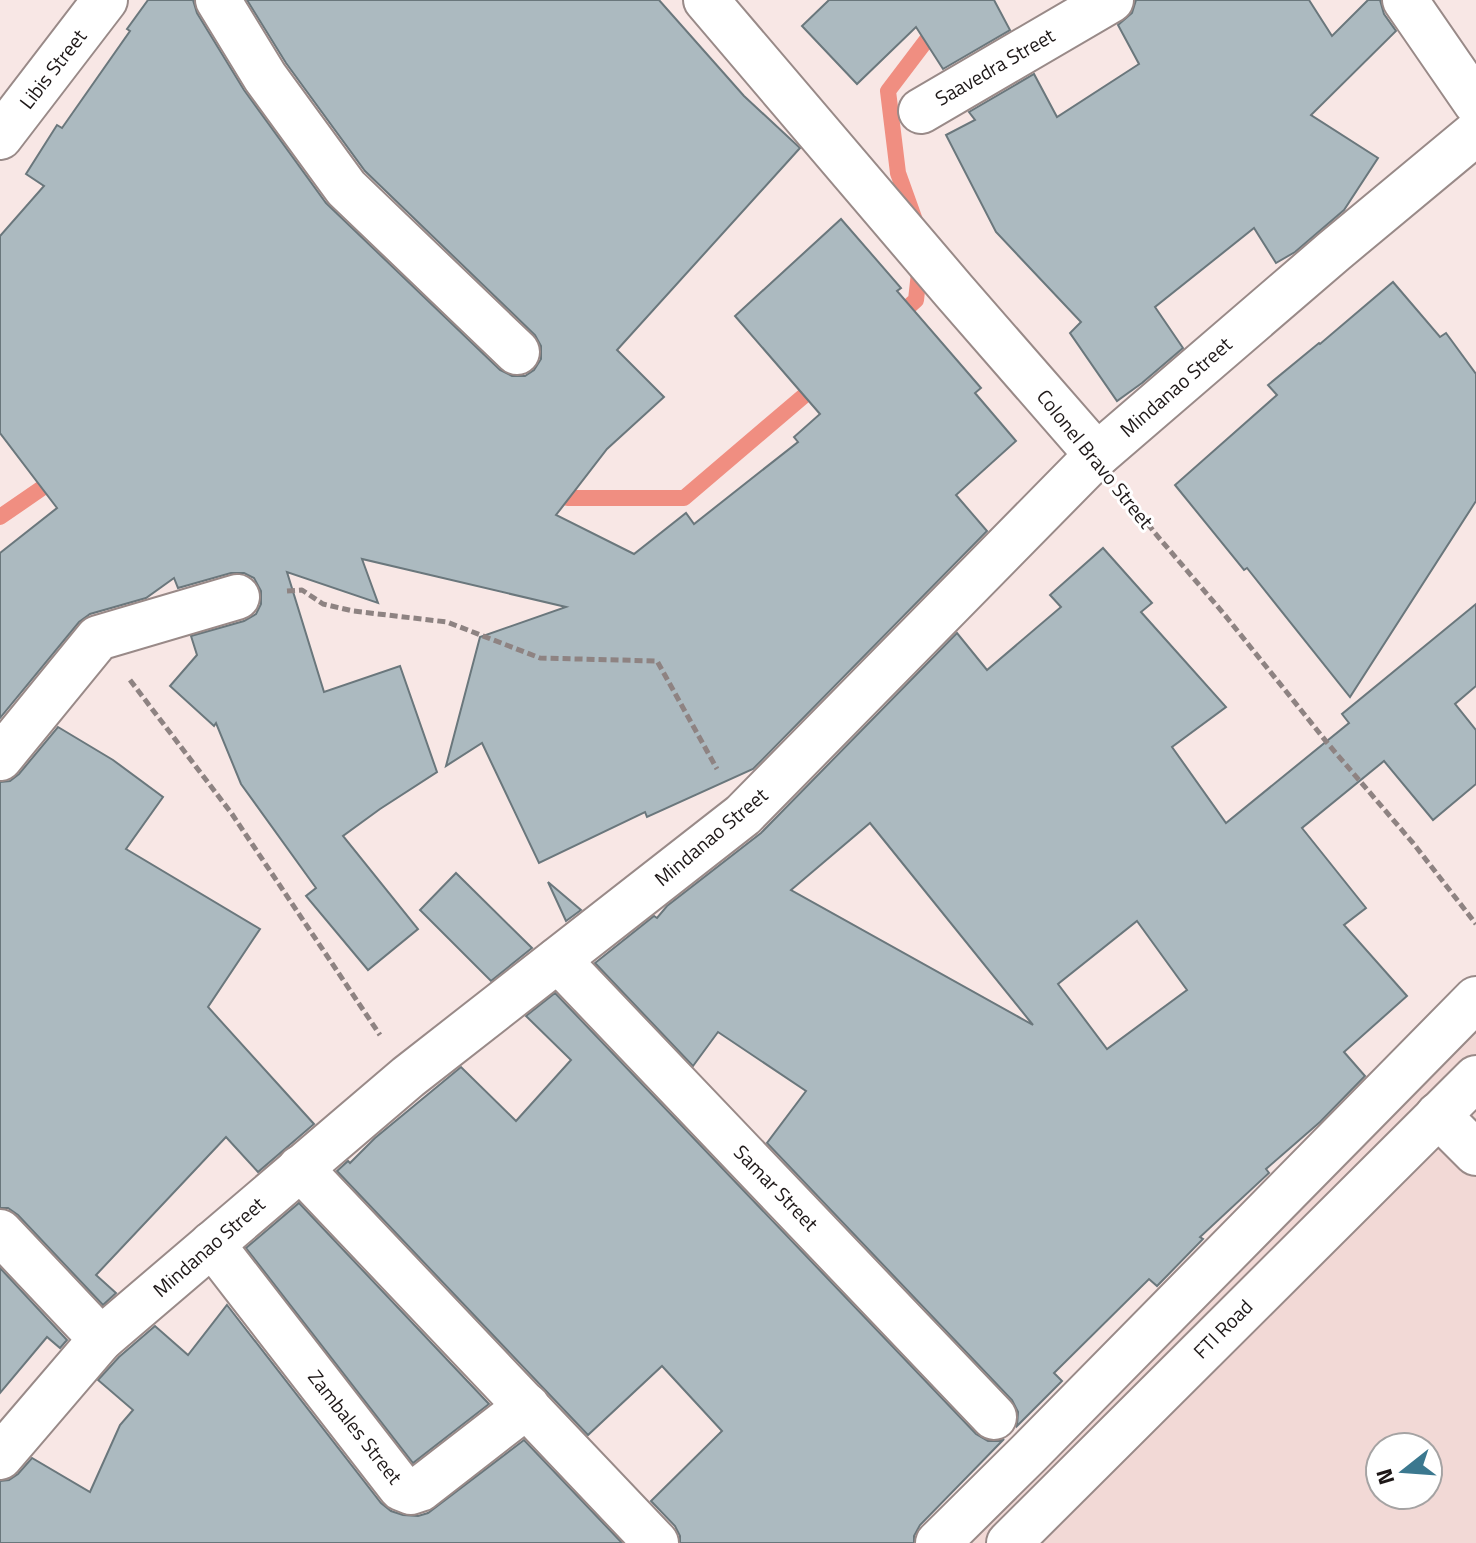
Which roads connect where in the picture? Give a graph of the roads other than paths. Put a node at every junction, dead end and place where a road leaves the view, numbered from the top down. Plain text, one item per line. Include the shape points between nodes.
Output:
1 (105, 0) edge
2 (218, 0) edge
3 (706, 0) edge
4 (1111, 0) edge
5 (1405, 0) edge
6 (1476, 103) edge
7 (921, 111) dead end
8 (1476, 133) edge
9 (0, 137) edge
10 (517, 352) dead end
11 (1097, 455) junction
12 (237, 597) road end
13 (0, 758) edge
14 (558, 960) junction
15 (1476, 999) edge
16 (1476, 1078) edge
17 (1438, 1115) junction
18 (1476, 1153) edge
19 (300, 1168) junction
20 (0, 1232) edge
21 (212, 1244) junction
22 (101, 1339) junction
23 (527, 1406) junction
24 (994, 1417) dead end
25 (0, 1457) edge
26 (656, 1543) edge
27 (938, 1543) edge
28 (1009, 1543) edge

1 - 9 street, Libis Street
2 - 10 street via 265,77 346,188
3 - 11 street, Colonel Bravo Street
4 - 7 street, Saavedra Street
5 - 6 street
8 - 11 street, Mindanao Street
11 - 14 street, Mindanao Street via 743,815
12 - 13 street via 98,638
14 - 19 street, Mindanao Street
14 - 24 street, Samar Street
15 - 27 street
16 - 17 street, FTI Road
17 - 18 street
17 - 28 street, FTI Road
19 - 21 street, Mindanao Street
19 - 23 street
20 - 22 street
21 - 22 street, Mindanao Street
21 - 23 street, Zambales Street via 401,1488 420,1489
22 - 25 street, Mindanao Street
23 - 26 street

